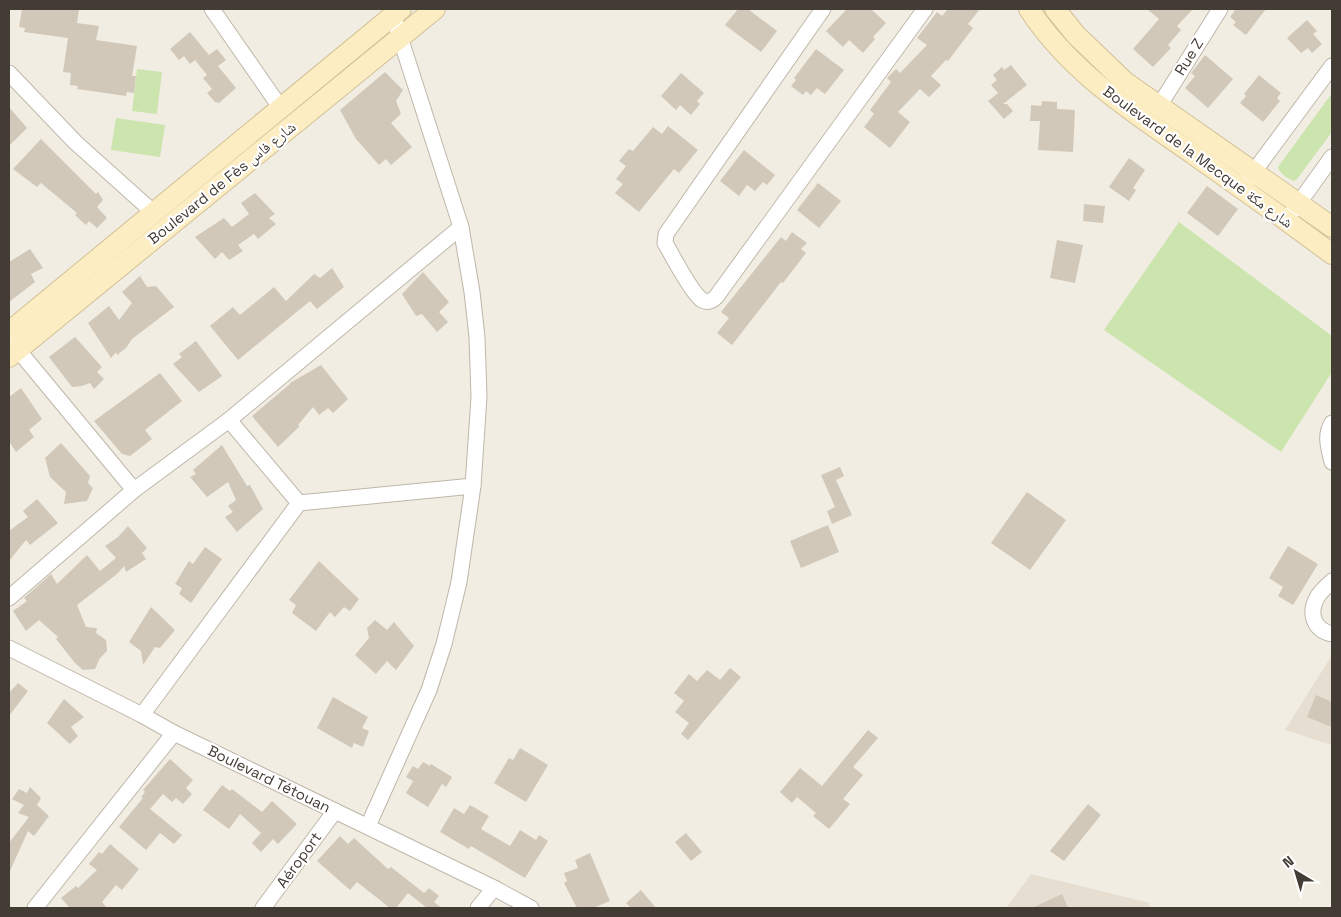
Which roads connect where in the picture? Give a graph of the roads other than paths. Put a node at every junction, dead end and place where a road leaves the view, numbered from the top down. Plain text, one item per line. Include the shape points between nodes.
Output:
1 (212, 9) edge
2 (435, 9) edge
3 (823, 9) edge
4 (925, 9) edge
5 (1029, 9) edge
6 (1055, 9) edge
7 (1220, 9) edge
8 (395, 11) edge
9 (400, 37) junction
10 (1332, 66) edge
11 (9, 73) edge
12 (1159, 106) junction
13 (280, 107) junction
14 (1332, 157) edge
15 (1254, 171) junction
16 (1241, 189) junction
17 (1299, 202) junction
18 (153, 212) junction
19 (1286, 220) junction
20 (461, 227) junction
21 (1332, 227) edge
22 (1332, 254) edge
23 (11, 345) edge
24 (229, 420) junction
25 (1332, 423) edge
26 (1332, 462) edge
27 (473, 486) junction
28 (134, 490) junction
29 (299, 503) junction
30 (1332, 581) edge
31 (9, 598) edge
32 (1332, 634) edge
33 (9, 649) edge
34 (142, 715) junction
35 (174, 733) junction
36 (335, 811) junction
37 (368, 826) junction
38 (494, 888) junction
39 (35, 908) edge
40 (263, 908) edge
41 (478, 908) edge
42 (531, 908) edge

1 - 13 street
2 - 9 main road, Boulevard de Fès شارع فاس
3 - 4 street via 666,234 665,243 704,301 716,297
5 - 16 main road, Boulevard de la Mecque شارع مكة via 1058,46 1105,91
6 - 12 main road, Boulevard de la Mecque شارع مكة via 1076,35 1125,82
7 - 12 street, Rue Z
8 - 9 street
8 - 13 main road, Boulevard de Fès شارع فاس
9 - 20 street
9 - 23 main road, Boulevard de Fès شارع فاس
10 - 15 street
11 - 18 street via 75,142
12 - 15 main road, Boulevard de la Mecque شارع مكة
13 - 18 main road, Boulevard de Fès شارع فاس
14 - 17 street
15 - 16 street
15 - 17 main road, Boulevard de la Mecque شارع مكة
16 - 19 main road, Boulevard de la Mecque شارع مكة
17 - 19 street
17 - 21 main road, Boulevard de la Mecque شارع مكة
18 - 23 main road, Boulevard de Fès شارع فاس
19 - 22 main road, Boulevard de la Mecque شارع مكة
20 - 24 street
20 - 27 street via 477,337 479,397
23 - 28 street
24 - 28 street
24 - 29 street
25 - 26 street via 1327,440
27 - 29 street
27 - 37 street via 459,582 444,644 429,690
28 - 31 street
29 - 34 street
30 - 32 street via 1318,596 1313,611 1313,619 1321,629
33 - 34 street, Boulevard Tétouan
34 - 35 street, Boulevard Tétouan
35 - 36 street, Boulevard Tétouan
35 - 39 street
36 - 37 street, Boulevard Tétouan
36 - 40 street, Aéroport
37 - 38 street, Boulevard Tétouan
38 - 41 street
38 - 42 street, Boulevard Tétouan

